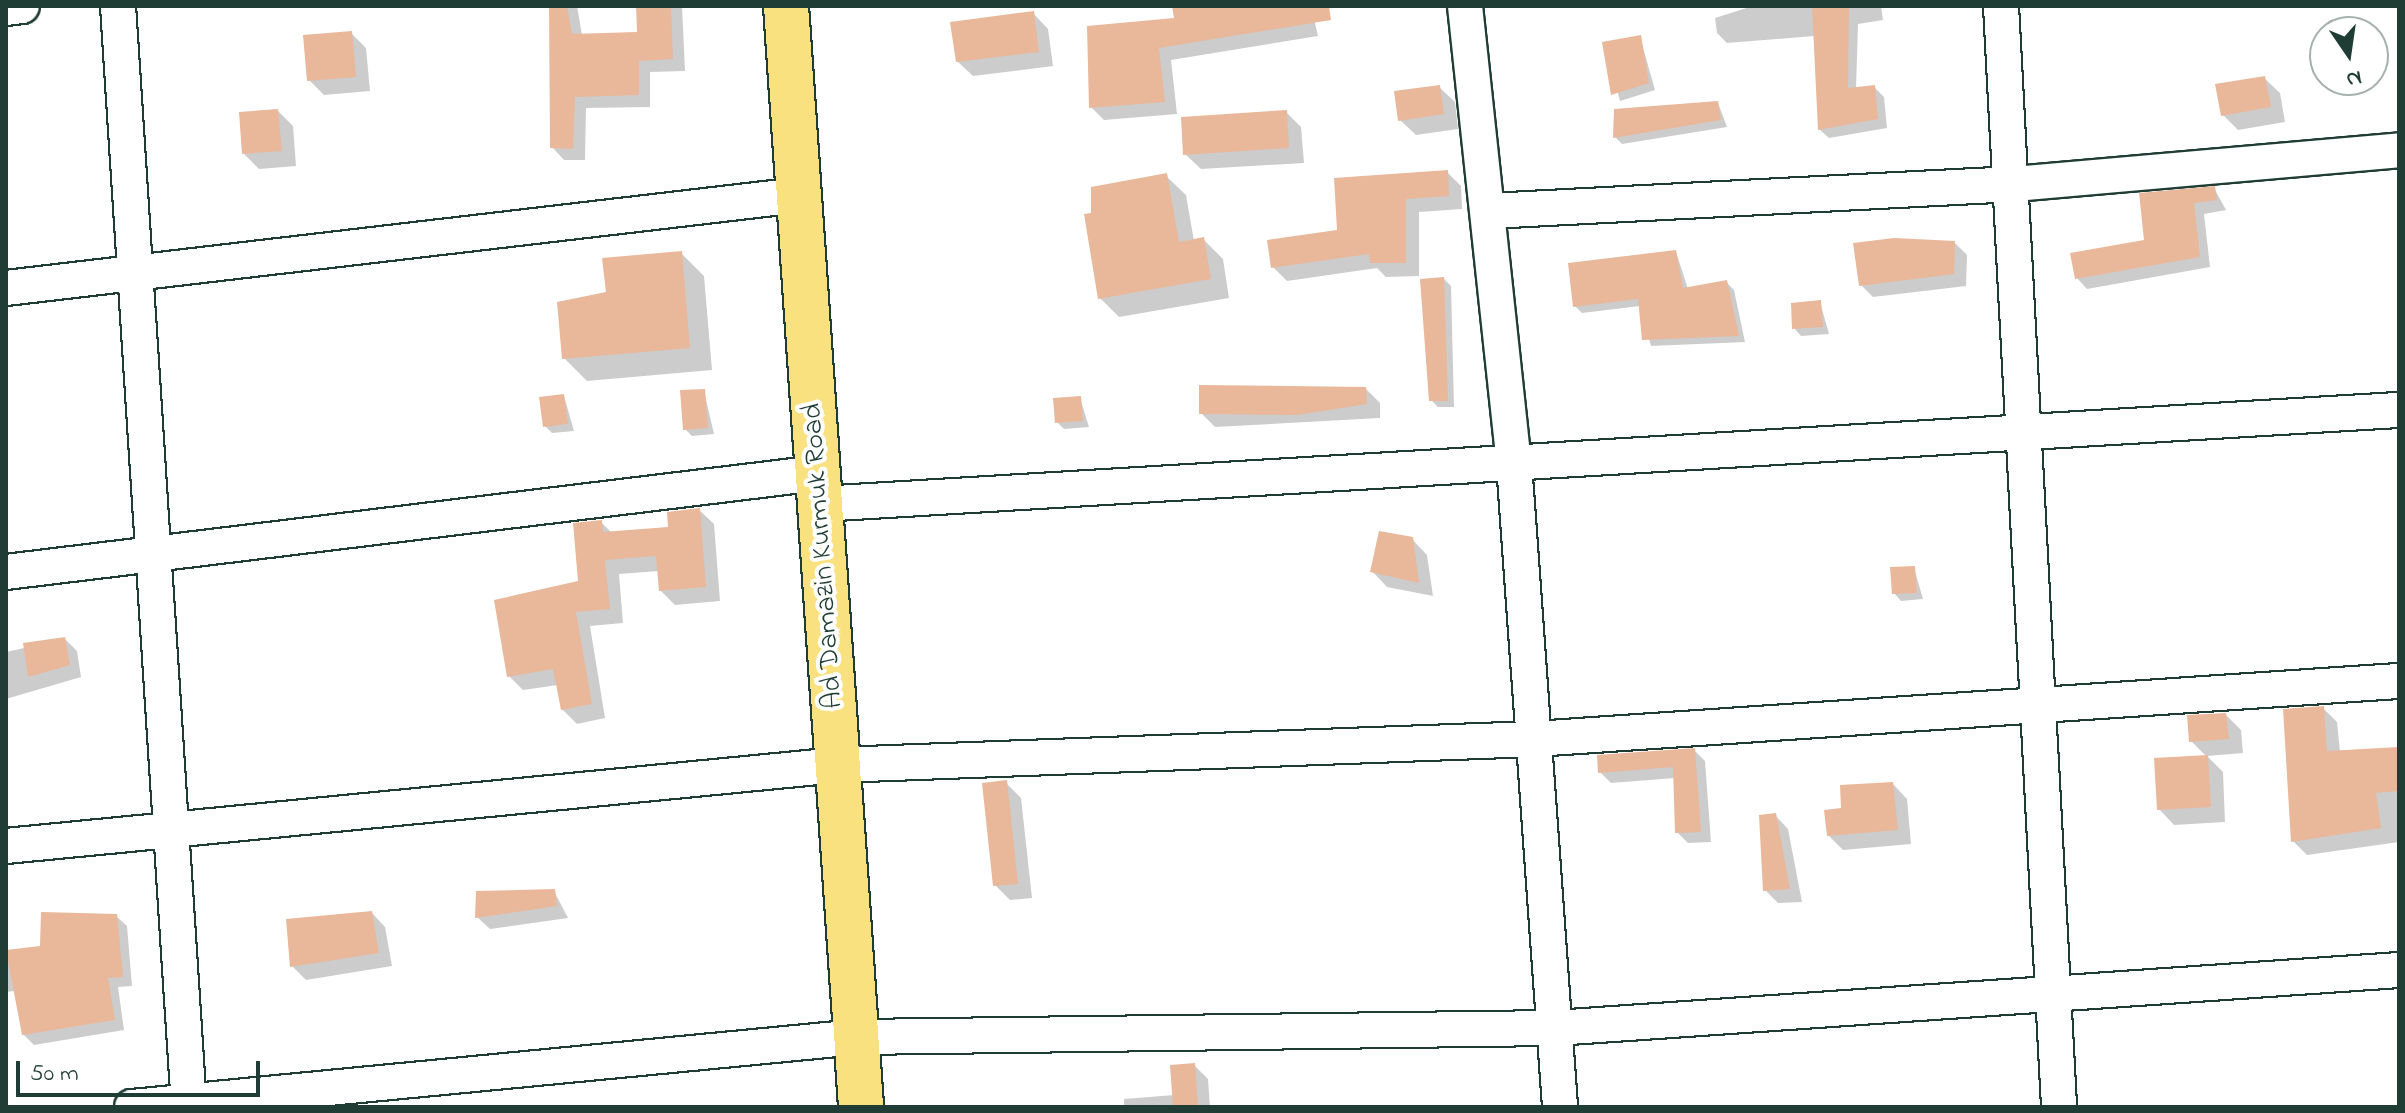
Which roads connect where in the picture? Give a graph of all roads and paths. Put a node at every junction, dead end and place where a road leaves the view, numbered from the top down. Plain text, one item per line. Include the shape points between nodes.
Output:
1 (22, 6) edge
2 (118, 6) edge
3 (786, 6) edge
4 (1465, 6) edge
5 (2001, 6) edge
6 (6, 8) edge
7 (2399, 150) edge
8 (2014, 184) junction
9 (799, 195) junction
10 (1489, 211) junction
11 (139, 273) junction
12 (6, 288) edge
13 (2399, 410) edge
14 (2027, 438) junction
15 (1514, 463) junction
16 (819, 489) junction
17 (157, 555) junction
18 (6, 572) edge
19 (2399, 681) edge
20 (2037, 709) junction
21 (1534, 739) junction
22 (838, 765) junction
23 (169, 826) junction
24 (6, 846) edge
25 (2399, 970) edge
26 (2052, 997) junction
27 (1555, 1028) junction
28 (857, 1037) junction
29 (189, 1104) edge
30 (132, 1107) edge
31 (861, 1107) edge
32 (1560, 1107) edge
33 (2059, 1107) edge

1 - 6 street
2 - 11 street
3 - 9 highway, Ad Damazin Kurmuk Road
4 - 10 street
5 - 8 street
7 - 8 street
8 - 10 street
8 - 14 street
9 - 11 street
9 - 16 highway, Ad Damazin Kurmuk Road
10 - 15 street
11 - 12 street
11 - 17 street
13 - 14 street
14 - 15 street
14 - 20 street
15 - 16 street
15 - 21 street
16 - 17 street
16 - 22 highway, Ad Damazin Kurmuk Road
17 - 18 street
17 - 23 street
19 - 20 street
20 - 21 street
20 - 26 street
21 - 22 street
21 - 27 street
22 - 23 street
22 - 28 highway, Ad Damazin Kurmuk Road
23 - 24 street
23 - 29 street
25 - 26 street
26 - 27 street
26 - 33 street
27 - 28 street
27 - 32 street
28 - 29 street
28 - 31 highway, Ad Damazin Kurmuk Road
29 - 30 street

